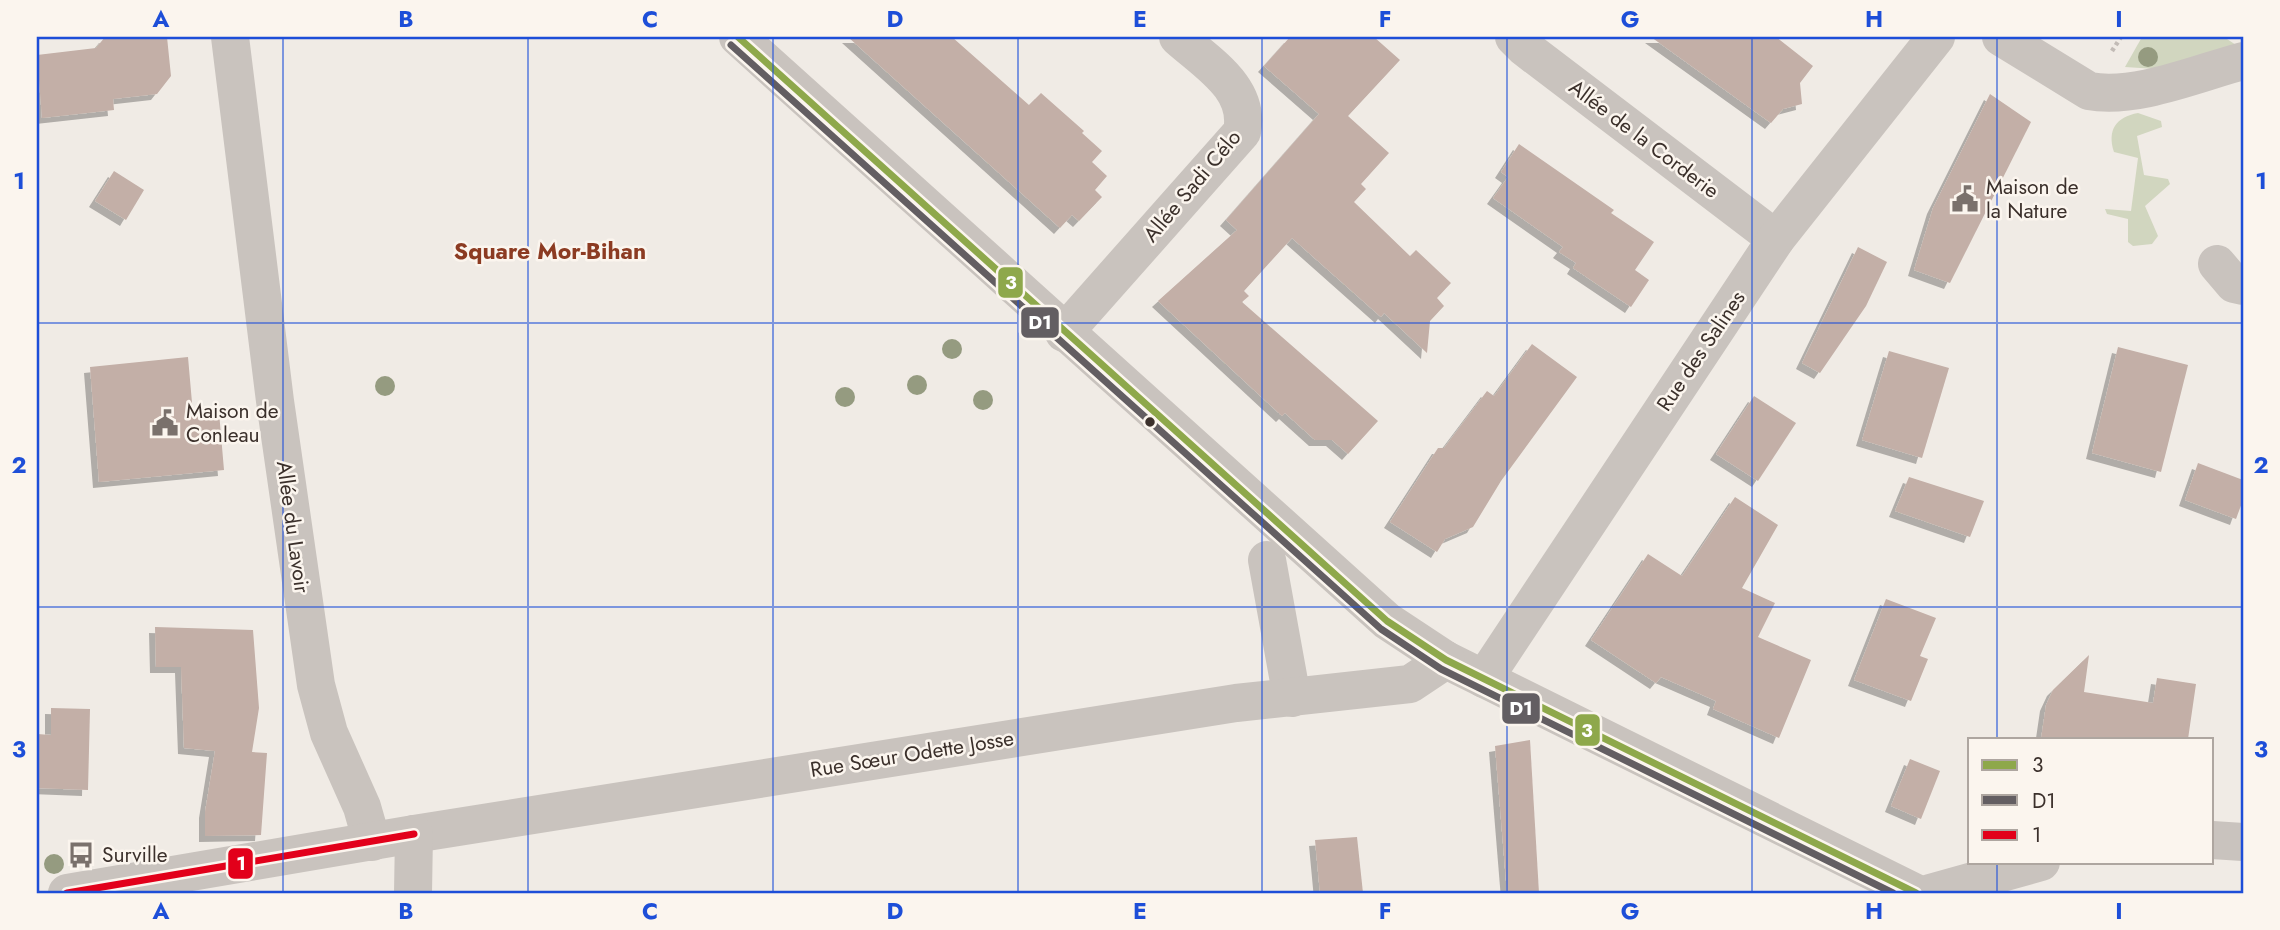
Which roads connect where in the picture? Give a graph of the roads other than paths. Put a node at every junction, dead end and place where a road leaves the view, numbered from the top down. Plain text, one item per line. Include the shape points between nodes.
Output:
1 (230, 37) edge
2 (738, 37) edge
3 (1178, 37) edge
4 (1936, 37) edge
5 (2001, 37) edge
6 (1524, 41) edge
7 (2243, 61) edge
8 (1776, 239) junction
9 (1064, 333) junction
10 (1267, 560) dead end
11 (1446, 660) junction
12 (1484, 679) junction
13 (1292, 698) junction
14 (414, 834) junction
15 (2214, 841) edge
16 (372, 842) junction
17 (2243, 842) edge
18 (2034, 864) edge
19 (83, 892) edge
20 (413, 893) edge
21 (1916, 893) edge
22 (1930, 893) edge

1 - 16 street, Allée du Lavoir via 316,685 329,733 362,807
2 - 9 street
3 - 9 street, Allée Sadi Célo via 1235,88 1245,117 1242,132
4 - 8 street, Rue des Salines
5 - 7 street via 2096,93 2125,93
6 - 8 street, Allée de la Corderie
8 - 12 street, Rue des Salines
9 - 11 street via 1369,606
10 - 13 street
11 - 12 street
11 - 13 street, Rue Sœur Odette Josse via 1409,684
12 - 21 street
13 - 14 street, Rue Sœur Odette Josse via 1222,705
14 - 16 street, Rue Sœur Odette Josse
14 - 20 street
15 - 17 street
16 - 19 street, Rue Sœur Odette Josse
18 - 22 street

